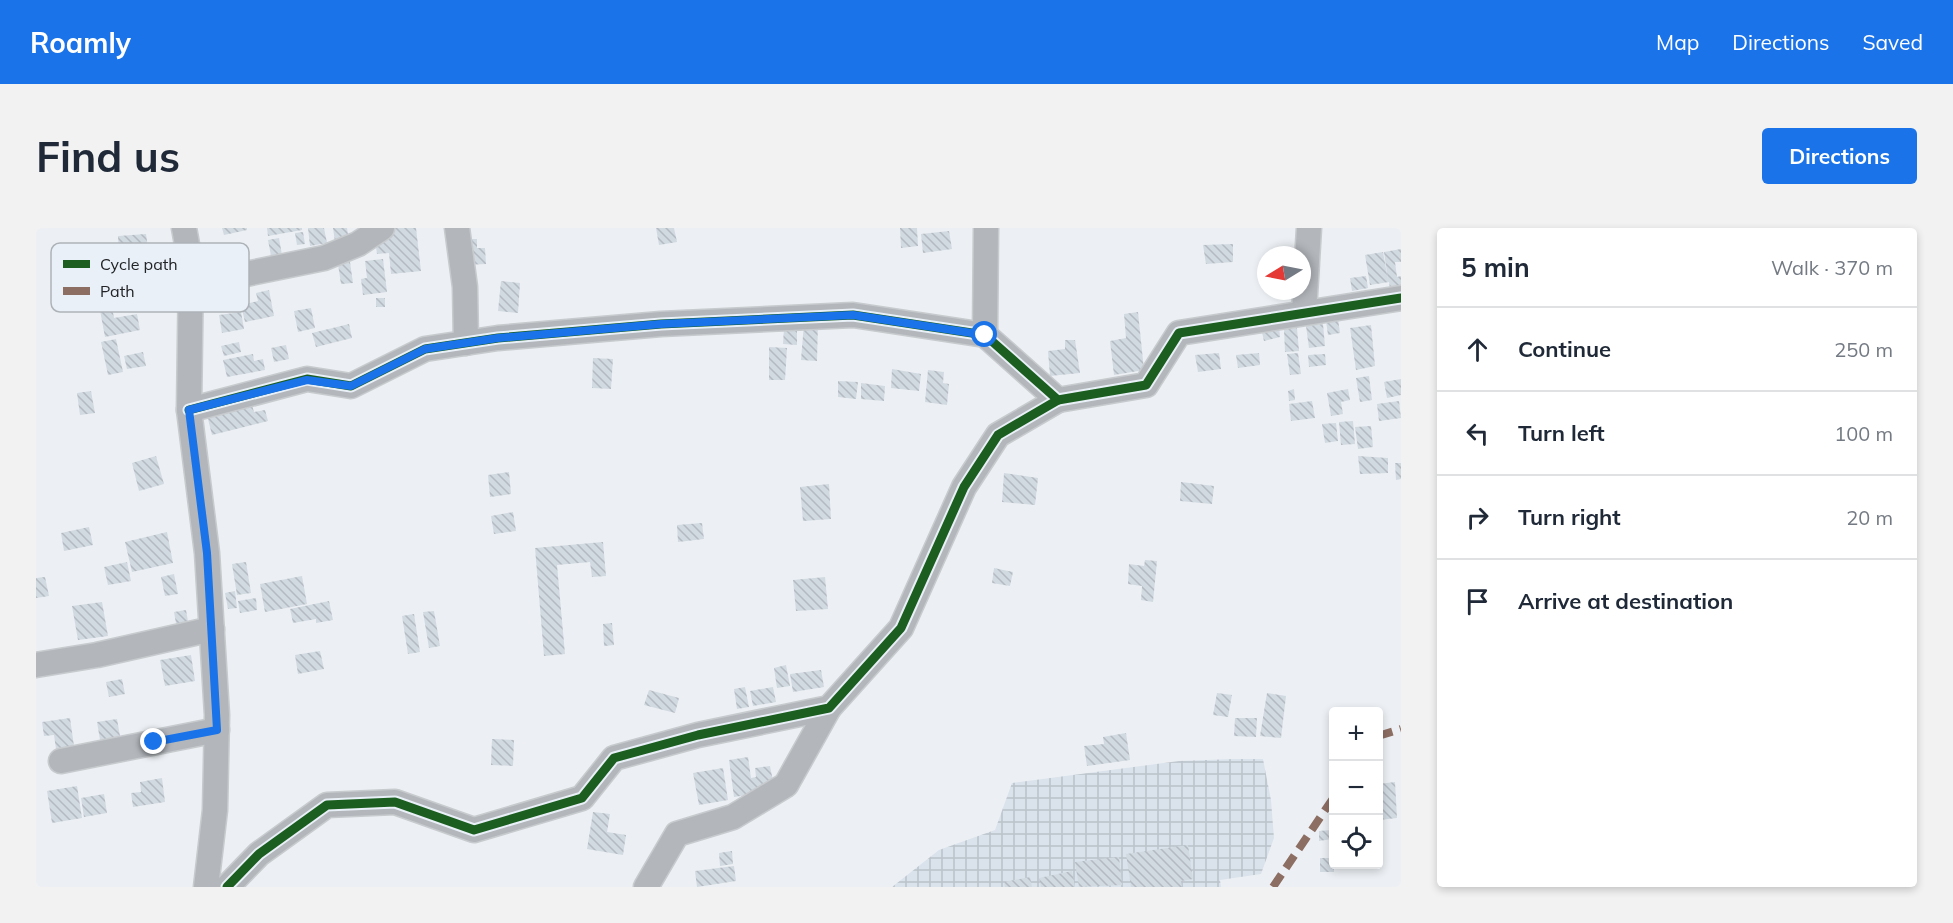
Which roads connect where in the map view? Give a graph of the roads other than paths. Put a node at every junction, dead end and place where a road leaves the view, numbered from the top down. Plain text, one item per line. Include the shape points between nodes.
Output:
1 (184, 228) edge
2 (382, 228) edge
3 (457, 228) edge
4 (986, 228) edge
5 (1309, 228) edge
6 (187, 243) edge
7 (249, 273) edge
8 (1401, 298) edge
9 (190, 312) edge
10 (1304, 312) junction
11 (985, 335) junction
12 (466, 343) junction
13 (1058, 400) junction
14 (189, 410) junction
15 (212, 629) junction
16 (36, 665) edge
17 (829, 708) junction
18 (217, 730) junction
19 (61, 761) dead end
20 (206, 887) edge
21 (227, 887) edge
22 (646, 887) edge

1 - 6 street
2 - 7 street via 358,244 324,258
3 - 12 street via 465,287
4 - 11 street
5 - 10 street
8 - 10 street
9 - 14 street
10 - 13 street via 1179,333 1146,385
11 - 12 street via 853,315 661,324
11 - 13 street
12 - 14 street via 425,349 351,386 307,380
13 - 17 street via 998,435 964,487 901,628
14 - 15 street
15 - 16 street
15 - 18 street
17 - 21 street via 698,735 614,758 582,798 474,830 395,802 327,805 259,854
17 - 22 street via 786,785 733,817 677,834
18 - 19 street
18 - 20 street

